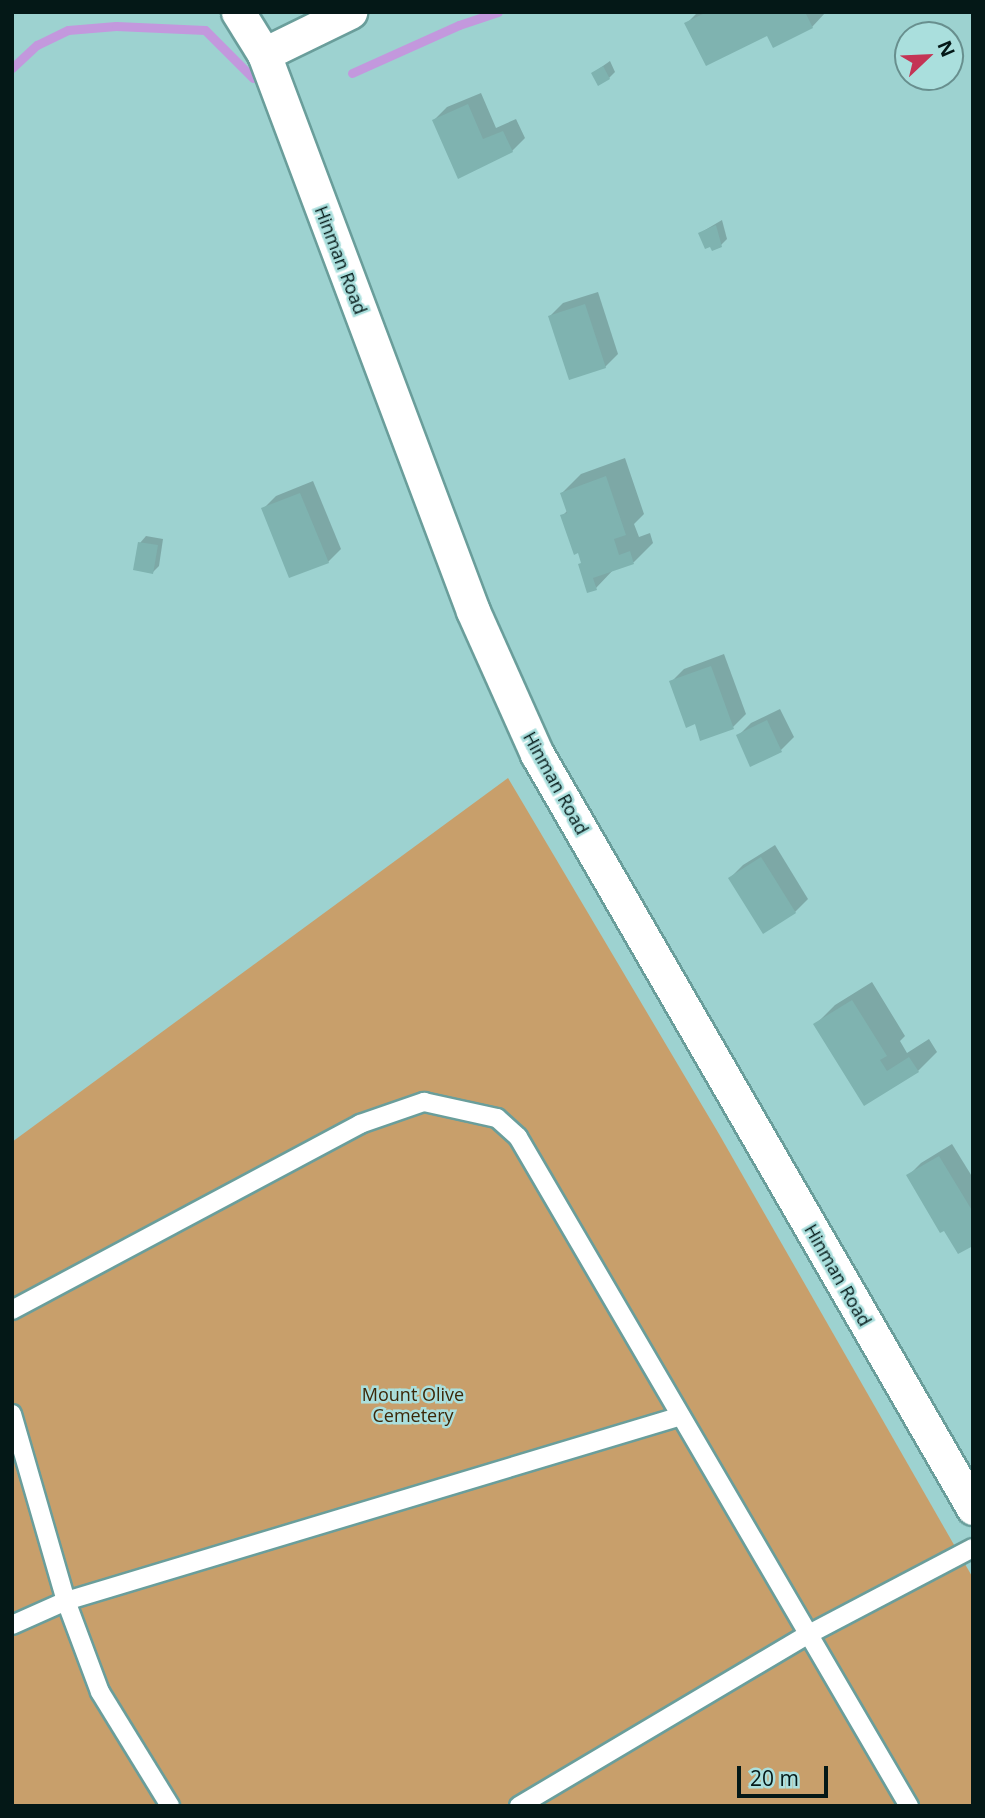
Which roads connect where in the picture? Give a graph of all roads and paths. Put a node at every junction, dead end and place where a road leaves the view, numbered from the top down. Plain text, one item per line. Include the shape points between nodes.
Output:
1 (238, 12) edge
2 (350, 12) edge
3 (264, 54) junction
4 (12, 1310) edge
5 (12, 1414) edge
6 (681, 1416) junction
7 (973, 1508) edge
8 (973, 1548) edge
9 (66, 1601) junction
10 (12, 1625) edge
11 (809, 1634) junction
12 (170, 1806) edge
13 (519, 1806) edge
14 (909, 1806) edge

1 - 3 street, Hinman Road
2 - 3 street
3 - 7 street, Hinman Road via 473,611 537,754
4 - 6 lane via 360,1124 424,1102 497,1118 518,1137
5 - 9 lane
6 - 9 lane
6 - 11 lane
8 - 11 lane
9 - 10 lane
9 - 12 lane via 100,1692
11 - 13 lane
11 - 14 lane

